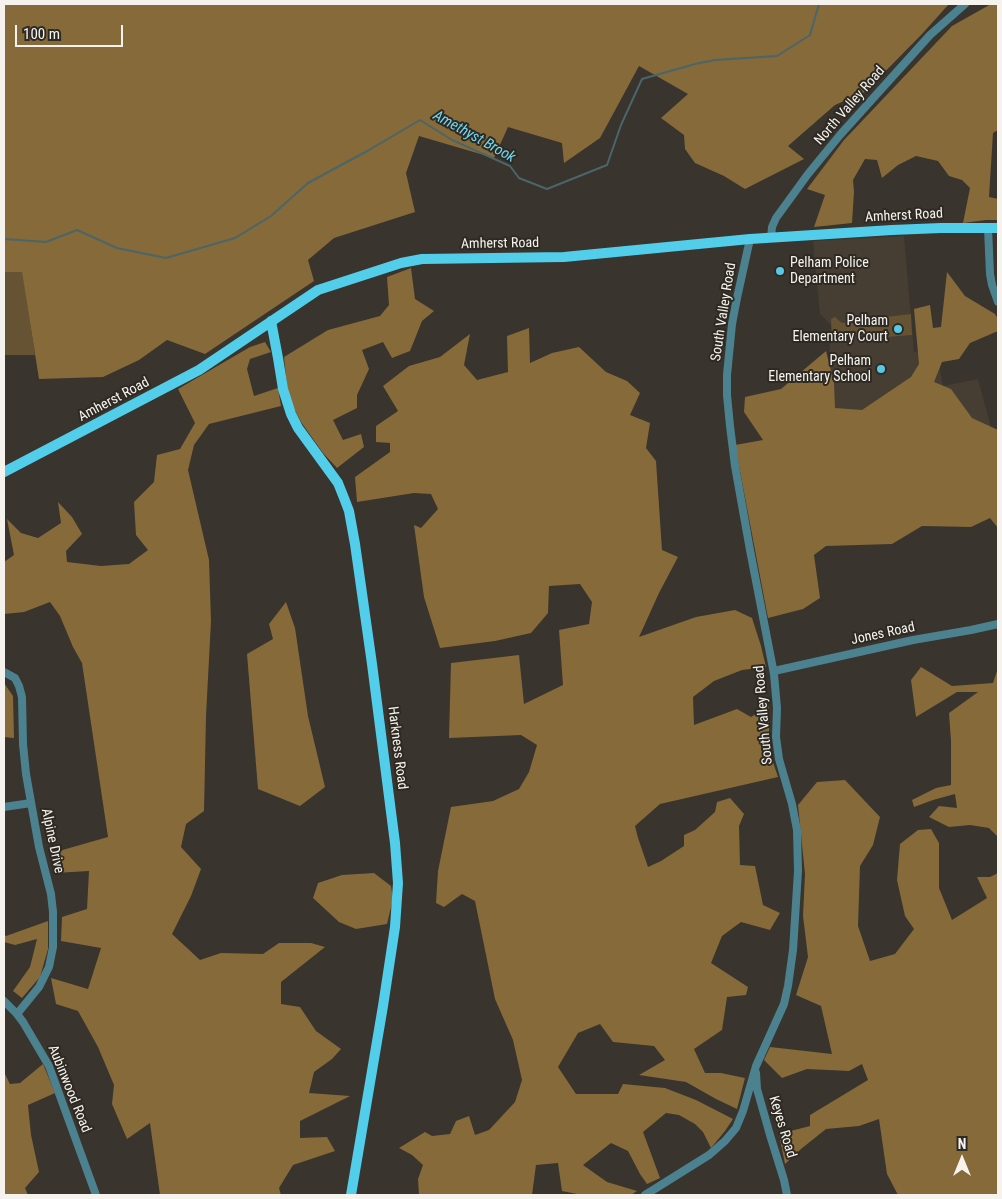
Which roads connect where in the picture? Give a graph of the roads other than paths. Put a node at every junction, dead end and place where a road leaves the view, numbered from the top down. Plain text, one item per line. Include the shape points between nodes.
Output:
1 (965, 4) edge
2 (993, 228) edge
3 (771, 238) junction
4 (750, 239) junction
5 (998, 302) edge
6 (271, 321) junction
7 (4, 472) edge
8 (998, 624) edge
9 (774, 671) junction
10 (4, 672) edge
11 (31, 803) junction
12 (4, 807) edge
13 (4, 1001) edge
14 (17, 1014) junction
15 (756, 1066) junction
16 (96, 1195) edge
17 (350, 1195) edge
18 (645, 1195) edge
19 (788, 1195) edge

1 - 3 street, North Valley Road via 930,35 840,135 776,218
2 - 3 main road, Amherst Road via 924,228
2 - 5 street via 990,274
3 - 4 main road, Amherst Road
4 - 6 main road, Amherst Road via 564,257 422,259 318,290
4 - 9 street, South Valley Road via 732,324 727,396 735,466
6 - 7 main road, Amherst Road via 199,370
6 - 17 main road, Harkness Road via 283,389 291,414 338,483 349,511 395,843 398,879 395,926
8 - 9 street, Jones Road
9 - 15 street, South Valley Road via 777,748 796,821 798,880 786,998
10 - 11 street, Alpine Drive via 17,682 22,697 24,759
11 - 12 street
11 - 14 street, Alpine Drive via 51,894 52,957 46,976
13 - 14 street, Aubinwood Road
14 - 16 street, Aubinwood Road via 49,1066
15 - 18 street, South Valley Road via 736,1128 702,1160
15 - 19 street, Keyes Road via 757,1089

